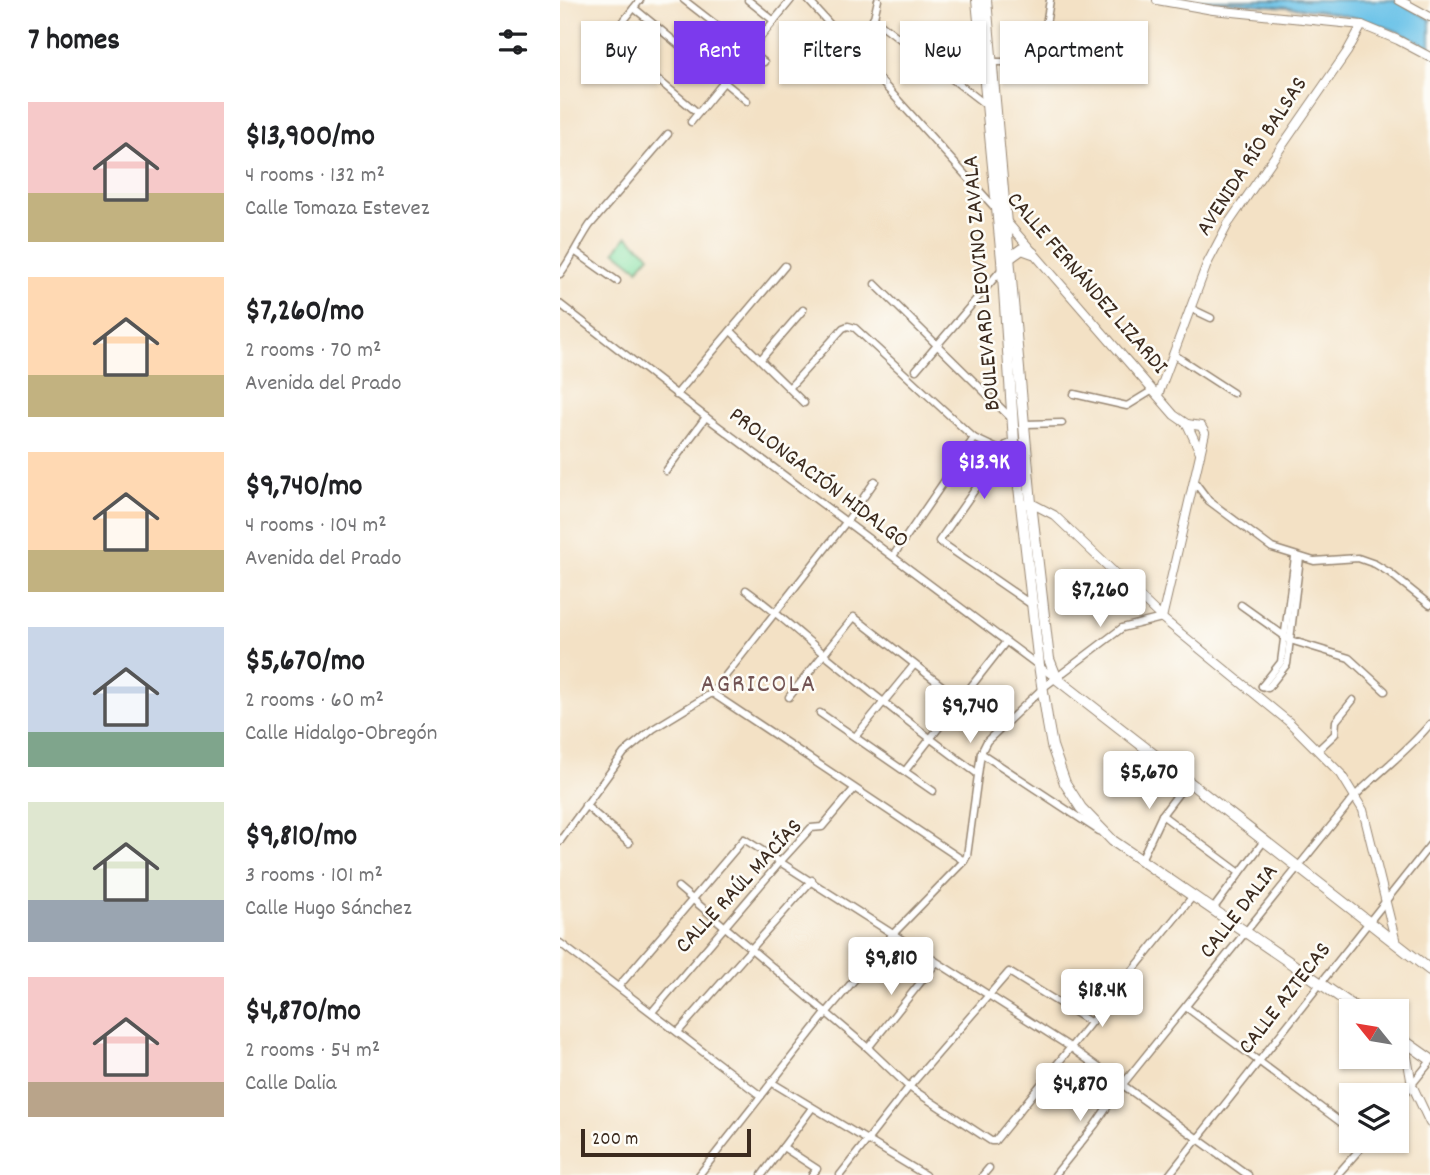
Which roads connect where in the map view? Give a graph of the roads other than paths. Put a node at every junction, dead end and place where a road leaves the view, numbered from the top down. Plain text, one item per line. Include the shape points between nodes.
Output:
1 (640, 0) edge
2 (684, 0) edge
3 (748, 0) edge
4 (791, 0) edge
5 (808, 0) edge
6 (878, 0) edge
7 (977, 0) edge
8 (986, 0) edge
9 (1050, 0) edge
10 (1157, 0) edge
11 (1399, 0) edge
12 (634, 8) junction
13 (1430, 17) edge
14 (873, 18) junction
15 (624, 21) edge
16 (710, 21) edge
17 (774, 21) junction
18 (827, 21) edge
19 (872, 21) edge
20 (1362, 25) junction
21 (765, 31) edge
22 (674, 41) edge
23 (1430, 57) edge
24 (988, 62) junction
25 (660, 81) edge
26 (721, 84) edge
27 (726, 84) edge
28 (885, 84) edge
29 (747, 101) dead end
30 (986, 105) junction
31 (698, 113) junction
32 (691, 122) dead end
33 (668, 134) dead end
34 (996, 209) junction
35 (1007, 224) junction
36 (576, 252) junction
37 (1033, 253) junction
38 (1005, 262) junction
39 (785, 266) dead end
40 (560, 274) edge
41 (618, 281) dead end
42 (875, 284) dead end
43 (560, 304) edge
44 (1190, 308) junction
45 (803, 310) dead end
46 (1211, 318) dead end
47 (731, 331) junction
48 (936, 346) junction
49 (1173, 354) junction
50 (761, 359) junction
51 (916, 370) dead end
52 (790, 387) junction
53 (1156, 392) junction
54 (1233, 393) dead end
55 (1074, 394) dead end
56 (676, 395) junction
57 (804, 403) dead end
58 (706, 417) junction
59 (1014, 421) junction
60 (1062, 423) dead end
61 (1025, 424) junction
62 (1187, 424) junction
63 (974, 438) junction
64 (1014, 442) junction
65 (1002, 451) junction
66 (1200, 452) junction
67 (666, 471) dead end
68 (875, 481) dead end
69 (1194, 481) junction
70 (1031, 503) junction
71 (1020, 506) junction
72 (847, 521) junction
73 (893, 556) junction
74 (1298, 557) junction
75 (746, 590) dead end
76 (1036, 592) junction
77 (1032, 605) junction
78 (1241, 605) dead end
79 (1430, 605) edge
80 (776, 612) junction
81 (1162, 618) junction
82 (1287, 638) junction
83 (1005, 643) junction
84 (824, 654) junction
85 (914, 665) junction
86 (1039, 665) junction
87 (1057, 679) junction
88 (1044, 687) junction
89 (1385, 691) dead end
90 (712, 693) junction
91 (789, 697) dead end
92 (959, 699) junction
93 (1353, 700) dead end
94 (885, 701) junction
95 (820, 713) dead end
96 (1430, 724) edge
97 (855, 737) junction
98 (930, 738) junction
99 (1318, 750) junction
100 (981, 753) junction
101 (905, 771) junction
102 (978, 774) junction
103 (1188, 781) junction
104 (854, 789) junction
105 (933, 791) dead end
106 (1356, 795) junction
107 (585, 805) junction
108 (1162, 815) junction
109 (560, 841) edge
110 (1113, 841) junction
111 (1264, 841) junction
112 (629, 843) dead end
113 (1430, 845) edge
114 (1141, 860) junction
115 (781, 861) junction
116 (964, 861) junction
117 (1297, 868) junction
118 (1240, 873) junction
119 (812, 880) junction
120 (678, 887) dead end
121 (1193, 896) junction
122 (693, 899) junction
123 (1387, 899) junction
124 (1213, 909) junction
125 (1368, 923) junction
126 (724, 925) junction
127 (1246, 932) junction
128 (893, 934) junction
129 (560, 943) edge
130 (1396, 943) junction
131 (752, 949) junction
132 (936, 963) junction
133 (1430, 970) edge
134 (1321, 984) junction
135 (619, 986) junction
136 (988, 995) junction
137 (1343, 999) edge
138 (1186, 1007) junction
139 (652, 1012) junction
140 (827, 1012) junction
141 (1090, 1022) junction
142 (678, 1032) junction
143 (1409, 1045) edge
144 (1070, 1047) junction
145 (868, 1048) junction
146 (1430, 1060) edge
147 (1259, 1062) junction
148 (1408, 1069) edge
149 (771, 1082) junction
150 (1124, 1084) junction
151 (1412, 1085) junction
152 (909, 1087) junction
153 (1409, 1089) edge
154 (761, 1096) junction
155 (812, 1108) junction
156 (1339, 1121) edge
157 (1430, 1123) edge
158 (1198, 1138) junction
159 (865, 1140) junction
160 (783, 1147) junction
161 (1357, 1153) edge
162 (989, 1168) dead end
163 (914, 1172) edge
164 (1342, 1173) edge
165 (699, 1175) edge
166 (762, 1175) edge
167 (813, 1175) edge
168 (840, 1175) edge
169 (925, 1175) edge
170 (983, 1175) edge
171 (1055, 1175) edge
172 (1169, 1175) edge
173 (1248, 1175) edge

1 - 12 street
2 - 16 street
3 - 17 street
4 - 17 street
5 - 18 street, CALLE FERNÁNDEZ LIZARDI
6 - 14 street
7 - 24 main road, BOULEVARD LEOVINO ZAVALA
8 - 24 main road, BOULEVARD LEOVINO ZAVALA
9 - 24 street via 1040,62
10 - 20 street
11 - 13 street
12 - 15 street
12 - 22 street
14 - 19 street
14 - 30 street
17 - 21 street
20 - 23 street
20 - 44 street, AVENIDA RÍO BALSAS via 1228,224
24 - 30 main road, BOULEVARD LEOVINO ZAVALA
24 - 35 main road, BOULEVARD LEOVINO ZAVALA
25 - 31 street
26 - 31 street
27 - 29 street
28 - 34 street, CALLE FERNÁNDEZ LIZARDI
30 - 34 main road, BOULEVARD LEOVINO ZAVALA
31 - 32 street
33 - 36 street via 590,225
34 - 35 street, CALLE FERNÁNDEZ LIZARDI
34 - 38 main road, BOULEVARD LEOVINO ZAVALA
35 - 37 street, CALLE FERNÁNDEZ LIZARDI
35 - 38 main road, BOULEVARD LEOVINO ZAVALA
36 - 40 street
36 - 41 street
37 - 38 main road via 1022,249
37 - 53 street, CALLE FERNÁNDEZ LIZARDI
38 - 48 street
38 - 59 main road, BOULEVARD LEOVINO ZAVALA
38 - 61 main road, BOULEVARD LEOVINO ZAVALA
39 - 47 street
42 - 48 street
43 - 56 street, PROLONGACIÓN HIDALGO
44 - 46 street
44 - 49 street, AVENIDA RÍO BALSAS
45 - 50 street
47 - 50 street
47 - 56 street
48 - 51 street
48 - 59 street
49 - 53 street, AVENIDA RÍO BALSAS
49 - 54 street
50 - 52 street
52 - 57 street
52 - 63 street via 848,326
53 - 55 street via 1127,406
53 - 62 street, CALLE FERNÁNDEZ LIZARDI
56 - 58 street, PROLONGACIÓN HIDALGO
58 - 67 street
58 - 72 street, PROLONGACIÓN HIDALGO
59 - 64 main road, BOULEVARD LEOVINO ZAVALA
60 - 61 street
61 - 70 main road, BOULEVARD LEOVINO ZAVALA
62 - 66 street
62 - 66 street via 1201,426 1205,433
63 - 65 street
63 - 73 street
64 - 65 street
64 - 71 main road, BOULEVARD LEOVINO ZAVALA
65 - 77 street via 939,541
66 - 69 street
68 - 72 street
69 - 74 street via 1209,501 1272,548
69 - 81 street
70 - 71 street
70 - 76 main road, BOULEVARD LEOVINO ZAVALA
70 - 81 street via 1054,515
71 - 76 main road, BOULEVARD LEOVINO ZAVALA
72 - 73 street, PROLONGACIÓN HIDALGO
72 - 80 street
73 - 83 street, PROLONGACIÓN HIDALGO
74 - 79 street via 1314,561 1358,558 1375,564
74 - 82 street
75 - 80 street
76 - 77 main road, BOULEVARD LEOVINO ZAVALA
76 - 87 main road, BOULEVARD LEOVINO ZAVALA
77 - 86 main road, BOULEVARD LEOVINO ZAVALA
78 - 82 street
80 - 84 street
80 - 90 street
81 - 87 street via 1122,628
81 - 99 street
82 - 82 street via 1281,662 1262,686 1266,689 1287,664
82 - 89 street via 1349,657
83 - 86 street, PROLONGACIÓN HIDALGO
83 - 92 street
84 - 85 street via 854,617
84 - 91 street
84 - 94 street
85 - 92 street
85 - 94 street
86 - 87 street, PROLONGACIÓN HIDALGO
86 - 88 main road, BOULEVARD LEOVINO ZAVALA
87 - 88 street
87 - 103 main road
88 - 100 street via 987,741
88 - 110 main road, BOULEVARD LEOVINO ZAVALA via 1052,746 1065,783 1081,808
90 - 104 street
90 - 107 street via 639,739
92 - 98 street
93 - 99 street via 1336,720 1335,734
94 - 97 street
94 - 98 street
95 - 97 street
96 - 106 street, CALLE DALIA
97 - 101 street
98 - 101 street
98 - 102 street
99 - 106 street
100 - 102 street
100 - 110 street
101 - 105 street
102 - 116 street
103 - 108 street
103 - 111 main road
104 - 115 street, CALLE RAÚL MACÍAS via 822,827 811,828
104 - 116 street
106 - 117 street, CALLE DALIA
106 - 123 street
107 - 109 street
107 - 112 street
108 - 114 street
108 - 118 street
110 - 114 main road, BOULEVARD LEOVINO ZAVALA
111 - 117 main road
111 - 118 street
113 - 123 street, CALLE AZTECAS
114 - 121 main road, BOULEVARD LEOVINO ZAVALA
115 - 119 street
115 - 122 street via 744,839
115 - 126 street, CALLE RAÚL MACÍAS
116 - 128 street
117 - 125 main road
117 - 127 street, CALLE DALIA
118 - 124 street
119 - 128 street
119 - 131 street
120 - 122 street
121 - 124 main road, BOULEVARD LEOVINO ZAVALA
121 - 141 street
122 - 126 street
122 - 135 street
123 - 125 street, CALLE AZTECAS
123 - 130 street
124 - 127 main road, BOULEVARD LEOVINO ZAVALA
125 - 130 main road
125 - 134 street, CALLE AZTECAS
126 - 131 street
126 - 139 street, CALLE RAÚL MACÍAS
127 - 134 main road, BOULEVARD LEOVINO ZAVALA
127 - 138 street, CALLE DALIA
128 - 132 street
128 - 140 street
129 - 135 street
130 - 133 main road
131 - 140 street
131 - 142 street
132 - 136 street
132 - 145 street
134 - 137 main road, BOULEVARD LEOVINO ZAVALA
134 - 147 street, CALLE AZTECAS
135 - 139 street
136 - 141 street via 1009,972
136 - 144 street
136 - 152 street
138 - 147 street
138 - 150 street, CALLE DALIA
139 - 142 street
140 - 145 street
140 - 149 street
141 - 144 street
142 - 154 street
143 - 146 main road
144 - 150 street
144 - 152 street via 995,1141
145 - 152 street
146 - 151 street
147 - 156 street
147 - 158 street, CALLE AZTECAS
148 - 151 street
149 - 154 street
149 - 155 street
150 - 158 street
150 - 171 street, CALLE DALIA
151 - 153 street
151 - 157 street
152 - 159 street
154 - 165 street
155 - 159 street
155 - 160 street
158 - 172 street, CALLE AZTECAS
158 - 173 street
159 - 163 street
159 - 168 street
160 - 166 street
160 - 167 street via 817,1169
161 - 164 street
162 - 170 street
163 - 169 street

